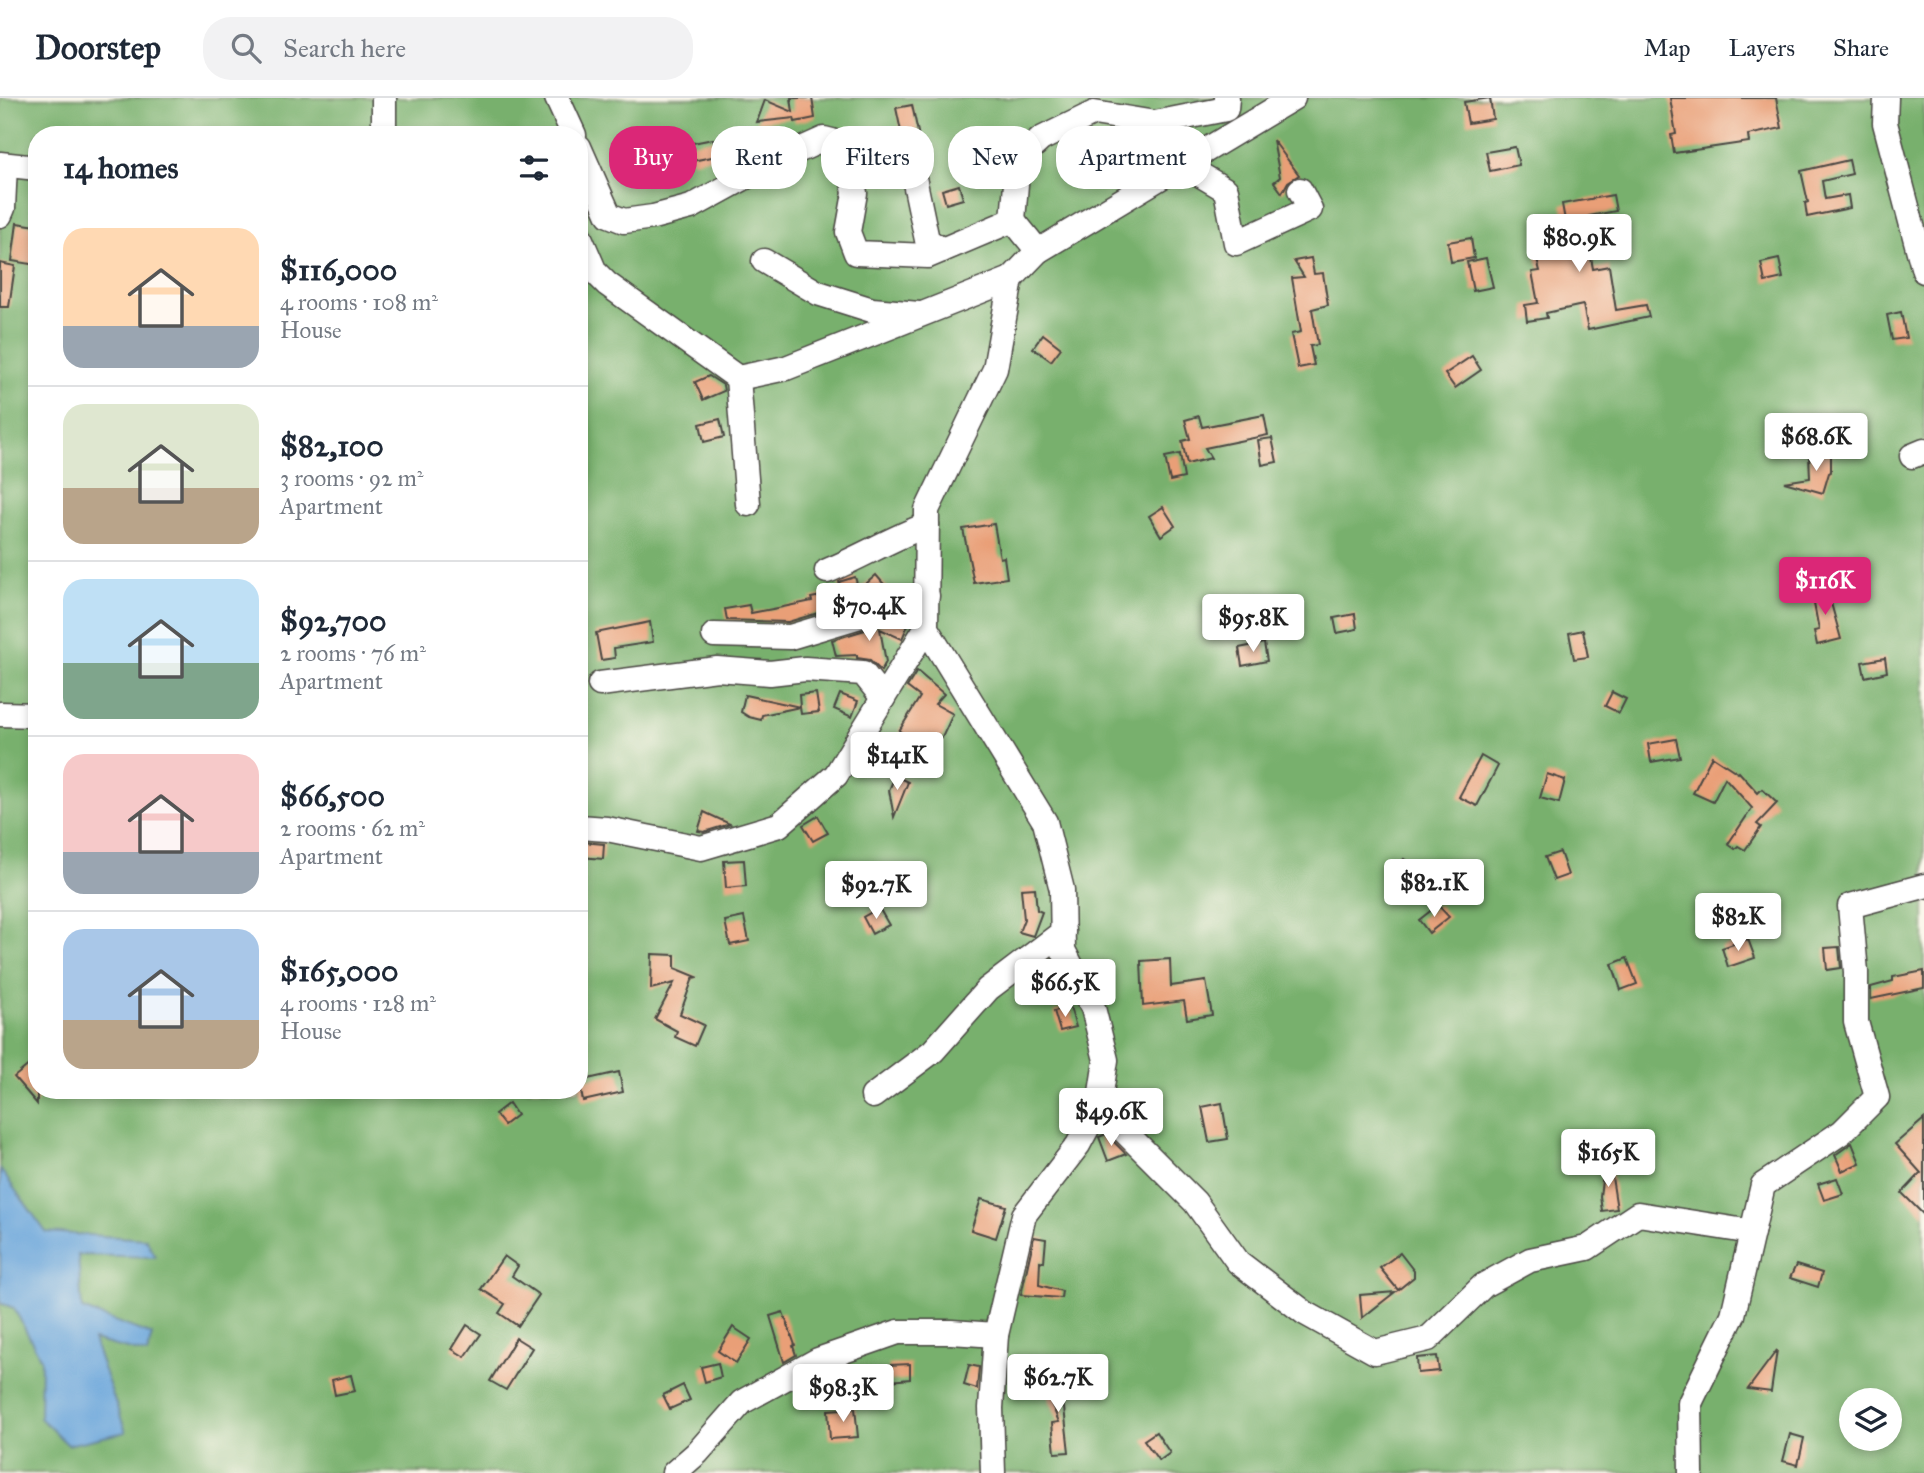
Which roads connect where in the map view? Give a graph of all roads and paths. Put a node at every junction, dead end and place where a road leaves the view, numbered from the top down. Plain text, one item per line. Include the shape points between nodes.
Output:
1 (384, 98) edge
2 (557, 98) edge
3 (1227, 98) edge
4 (1886, 98) edge
5 (1285, 100) edge
6 (384, 126) edge
7 (570, 126) edge
8 (1211, 148) edge
9 (3, 164) edge
10 (28, 167) edge
11 (588, 167) edge
12 (1211, 181) edge
13 (916, 189) edge
14 (1143, 189) edge
15 (1300, 190) dead end
16 (0, 215) edge
17 (1013, 220) junction
18 (942, 250) junction
19 (1038, 251) junction
20 (588, 256) edge
21 (764, 261) dead end
22 (1924, 271) edge
23 (1011, 279) junction
24 (923, 314) junction
25 (738, 378) junction
26 (748, 504) dead end
27 (927, 525) junction
28 (827, 571) dead end
29 (927, 596) junction
30 (926, 628) junction
31 (714, 635) dead end
32 (600, 684) dead end
33 (883, 698) junction
34 (0, 714) edge
35 (28, 715) edge
36 (588, 828) edge
37 (1924, 886) edge
38 (1063, 932) junction
39 (873, 1096) dead end
40 (1099, 1106) junction
41 (1752, 1232) junction
42 (996, 1335) junction
43 (674, 1473) edge
44 (993, 1473) edge
45 (1691, 1473) edge

1 - 6 street
2 - 7 street
3 - 17 street via 1226,109 1155,123 1094,113 1041,139 1018,160
4 - 22 street via 1885,123
5 - 8 street
9 - 10 street
9 - 16 street
11 - 18 street via 609,215 624,220 653,217 691,207 824,139 848,154 855,193 848,232 856,253 928,256
12 - 15 street via 1226,190 1236,243 1310,209
13 - 18 street via 927,240
14 - 19 street
17 - 18 street
17 - 19 street
19 - 23 street
20 - 25 street via 607,284
21 - 24 street via 818,293 872,310
23 - 24 street
23 - 27 street via 995,369 927,510
24 - 25 street via 786,368
25 - 26 street
27 - 28 street
27 - 29 street
29 - 30 street
29 - 31 street via 790,637
30 - 33 street
30 - 38 street via 1045,822 1062,890
32 - 33 street via 717,669 770,673 805,669 863,673
33 - 36 street via 836,775 779,825 701,848
34 - 35 street
37 - 41 street via 1850,906 1856,1022 1877,1097 1842,1132 1763,1185
38 - 39 street via 988,989 933,1051
38 - 40 street via 1063,950 1093,1008 1106,1060
40 - 41 street via 1195,1202 1238,1262 1305,1313 1375,1352 1428,1339 1484,1285 1530,1260 1587,1248 1638,1214
40 - 42 street via 1078,1144 1024,1215
41 - 45 street via 1733,1315 1690,1403
42 - 43 street via 898,1332 818,1360 742,1402
42 - 44 street

